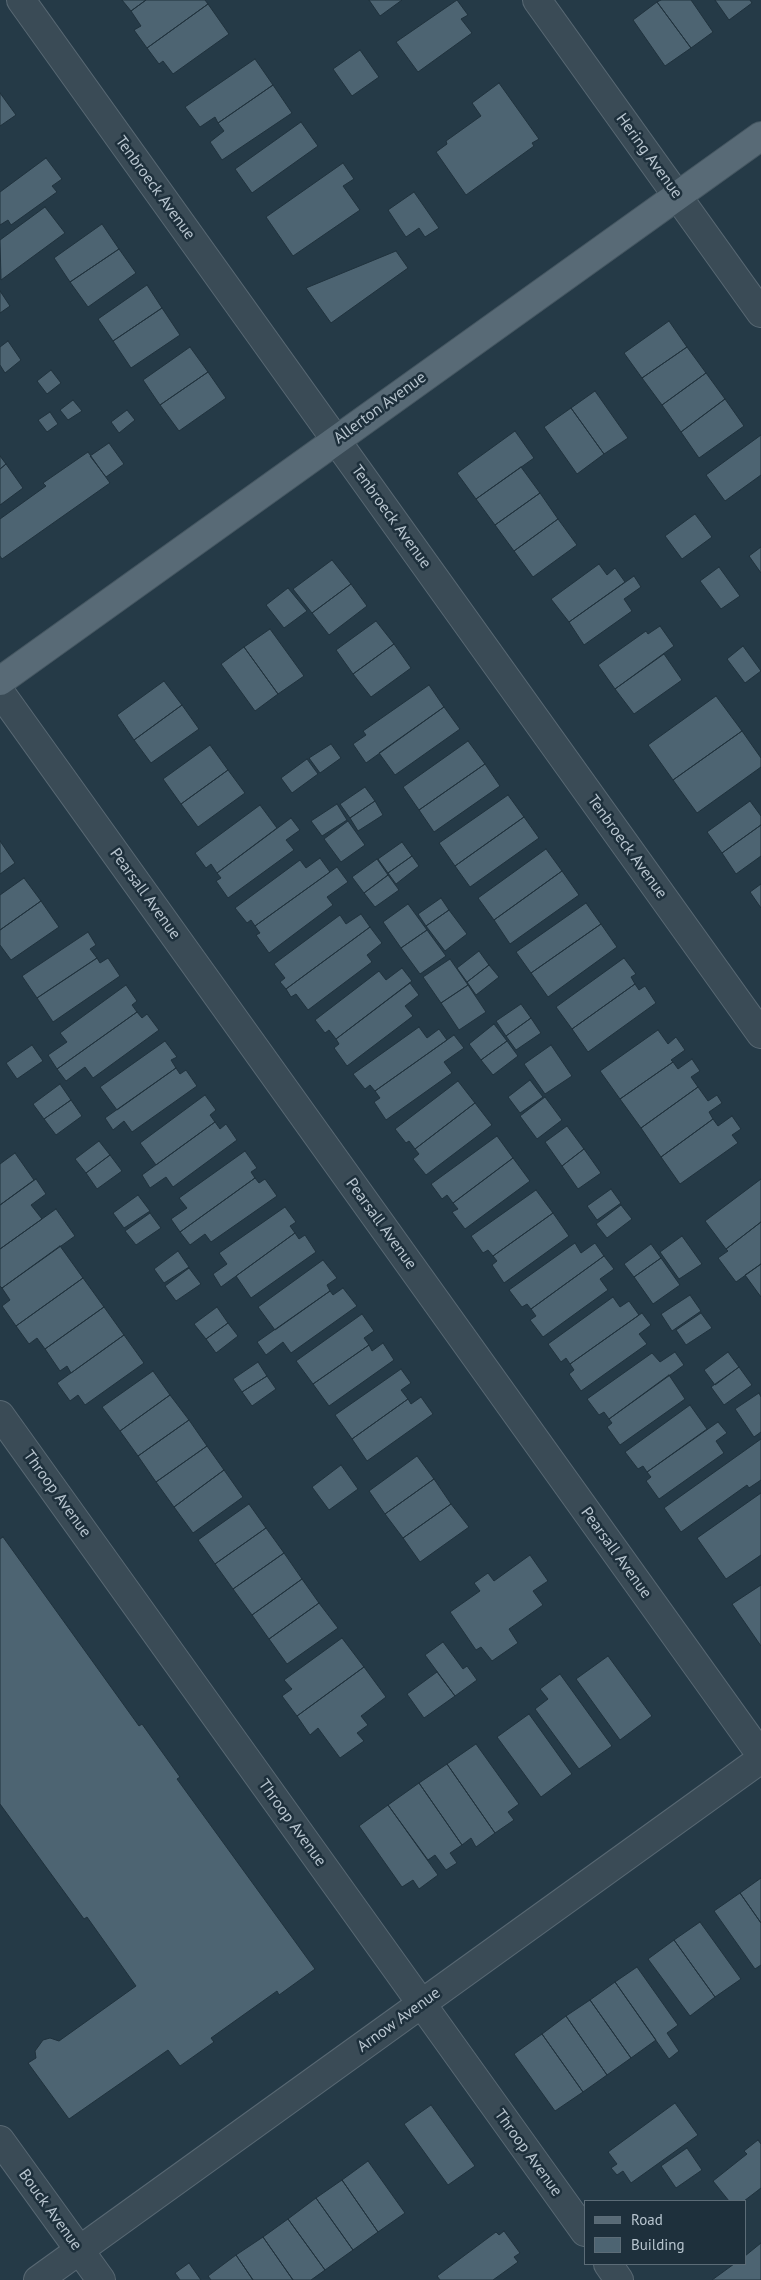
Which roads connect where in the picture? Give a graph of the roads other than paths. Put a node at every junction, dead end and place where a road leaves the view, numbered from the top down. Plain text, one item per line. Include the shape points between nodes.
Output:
1 (21, 0) edge
2 (537, 0) edge
3 (761, 136) edge
4 (677, 195) junction
5 (761, 313) edge
6 (336, 440) junction
7 (0, 681) edge
8 (0, 692) edge
9 (761, 1034) edge
10 (0, 1415) edge
11 (761, 1755) edge
12 (761, 1759) edge
13 (422, 2004) junction
14 (0, 2140) edge
15 (584, 2231) edge
16 (79, 2250) junction
17 (609, 2265) edge
18 (38, 2280) edge
19 (100, 2280) edge
20 (619, 2280) edge

1 - 6 street, Tenbroeck Avenue
2 - 4 street, Hering Avenue
3 - 4 main road, Allerton Avenue
4 - 5 street, Hering Avenue
4 - 6 main road, Allerton Avenue
6 - 7 main road, Allerton Avenue
6 - 9 street, Tenbroeck Avenue
8 - 11 street, Pearsall Avenue
10 - 13 street, Throop Avenue
12 - 13 street, Arnow Avenue
13 - 15 street, Throop Avenue
13 - 16 street, Arnow Avenue
14 - 16 street, Bouck Avenue
16 - 18 street, Arnow Avenue
16 - 19 street, Bouck Avenue
17 - 20 street

